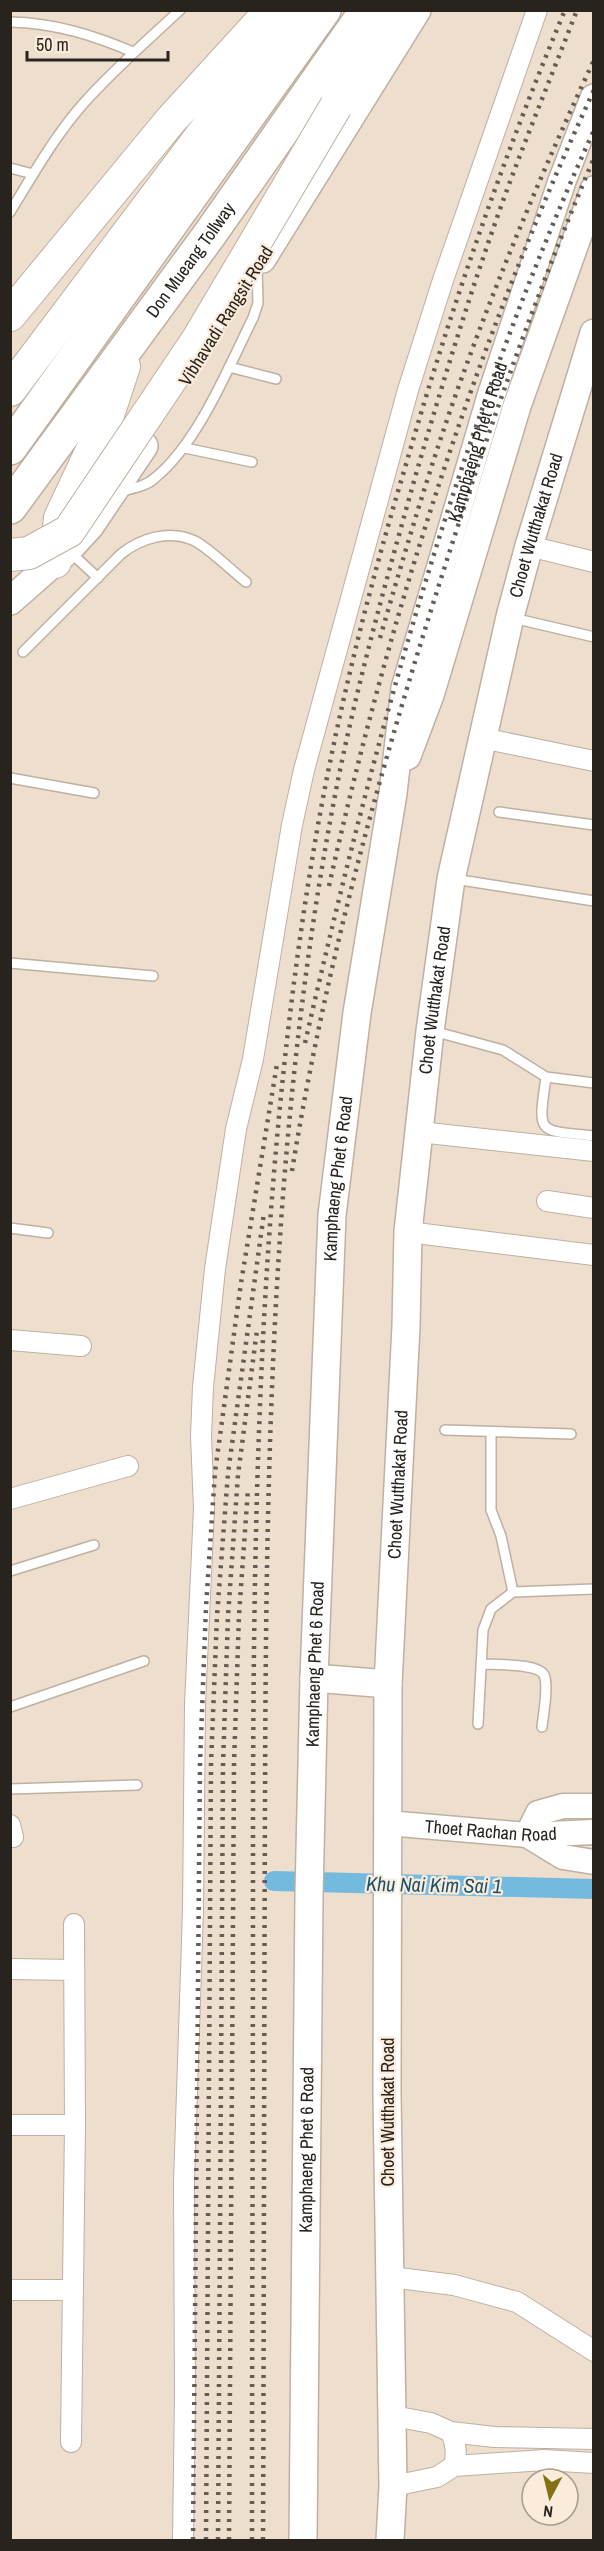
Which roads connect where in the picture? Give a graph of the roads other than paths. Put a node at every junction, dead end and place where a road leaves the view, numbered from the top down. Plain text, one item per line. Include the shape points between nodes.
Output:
1 (180, 10) edge
2 (289, 10) edge
3 (324, 10) edge
4 (367, 10) edge
5 (379, 10) edge
6 (397, 10) edge
7 (417, 10) edge
8 (537, 10) edge
9 (10, 22) edge
10 (261, 22) edge
11 (133, 52) junction
12 (594, 98) edge
13 (10, 168) edge
14 (33, 174) junction
15 (594, 190) edge
16 (10, 212) edge
17 (257, 267) junction
18 (10, 315) edge
19 (54, 331) junction
20 (594, 333) edge
21 (124, 366) junction
22 (588, 366) edge
23 (229, 367) junction
24 (10, 377) edge
25 (276, 379) dead end
26 (10, 390) edge
27 (10, 448) edge
28 (185, 448) junction
29 (252, 462) dead end
30 (114, 492) junction
31 (10, 507) edge
32 (10, 523) edge
33 (529, 546) junction
34 (34, 556) edge
35 (594, 562) edge
36 (98, 578) junction
37 (246, 582) dead end
38 (10, 601) edge
39 (510, 617) junction
40 (594, 637) edge
41 (23, 652) dead end
42 (482, 738) junction
43 (594, 761) edge
44 (10, 778) edge
45 (94, 793) dead end
46 (393, 793) junction
47 (499, 812) dead end
48 (594, 825) edge
49 (452, 879) junction
50 (594, 901) edge
51 (10, 963) edge
52 (153, 976) dead end
53 (430, 1031) junction
54 (546, 1077) junction
55 (594, 1083) edge
56 (419, 1132) junction
57 (594, 1137) edge
58 (594, 1151) edge
59 (547, 1202) dead end
60 (594, 1208) edge
61 (10, 1228) edge
62 (408, 1232) junction
63 (48, 1233) dead end
64 (594, 1255) edge
65 (10, 1340) edge
66 (81, 1346) dead end
67 (445, 1430) dead end
68 (491, 1432) junction
69 (571, 1434) dead end
70 (128, 1466) dead end
71 (10, 1499) edge
72 (94, 1545) dead end
73 (10, 1570) edge
74 (594, 1590) edge
75 (513, 1592) junction
76 (144, 1661) dead end
77 (481, 1664) junction
78 (314, 1678) junction
79 (388, 1684) junction
80 (10, 1707) edge
81 (478, 1724) dead end
82 (542, 1727) dead end
83 (137, 1785) dead end
84 (10, 1789) edge
85 (594, 1806) edge
86 (387, 1823) junction
87 (594, 1832) edge
88 (527, 1834) junction
89 (594, 1862) edge
90 (74, 1924) dead end
91 (10, 1970) edge
92 (74, 1970) junction
93 (10, 2125) edge
94 (75, 2125) junction
95 (391, 2277) junction
96 (10, 2290) edge
97 (72, 2290) junction
98 (594, 2351) edge
99 (393, 2416) junction
100 (451, 2432) junction
101 (594, 2439) edge
102 (71, 2442) dead end
103 (594, 2463) edge
104 (454, 2466) junction
105 (393, 2486) junction
106 (183, 2541) edge
107 (303, 2541) edge
108 (390, 2541) edge

1 - 11 lane
2 - 19 highway via 231,96
3 - 27 highway, Don Mueang Tollway
4 - 31 highway, Don Mueang Tollway via 210,234
5 - 21 highway
6 - 34 highway, bridge via 198,339 69,531
7 - 17 main road, Vibhavadi Rangsit Road
8 - 106 street via 408,390 309,750 292,825 253,1059 236,1129 215,1269 201,1436 204,1509 195,1704 184,2183
9 - 11 lane via 59,26
10 - 18 highway via 171,120
11 - 14 lane via 82,106
12 - 46 main road, Kamphaeng Phet 6 Road via 562,181 491,396 405,688
13 - 14 lane
14 - 16 lane
15 - 46 main road, Kamphaeng Phet 6 Road via 518,406 430,695
17 - 23 lane via 258,303
17 - 30 main road, Vibhavadi Rangsit Road
19 - 24 lane
19 - 26 highway
20 - 22 main road, Choet Wutthakat Road
21 - 32 highway
21 - 34 highway via 107,418 60,518
22 - 33 main road, Choet Wutthakat Road
23 - 25 lane
23 - 28 lane
28 - 29 lane
28 - 30 lane via 155,478 141,486
30 - 34 main road, Vibhavadi Rangsit Road
33 - 35 street
33 - 39 main road, Choet Wutthakat Road
34 - 36 lane
34 - 38 main road, Vibhavadi Rangsit Road
36 - 37 lane via 133,544 159,536 195,542
36 - 41 lane
39 - 40 lane
39 - 42 main road, Choet Wutthakat Road
42 - 43 street
42 - 49 main road, Choet Wutthakat Road
44 - 45 lane
46 - 78 main road, Kamphaeng Phet 6 Road via 357,1013 332,1215
47 - 48 lane
49 - 50 lane
49 - 53 main road, Choet Wutthakat Road
51 - 52 lane
53 - 54 lane via 503,1050
53 - 56 main road, Choet Wutthakat Road
54 - 55 lane
54 - 57 lane via 540,1119 544,1126 551,1131
56 - 58 street
56 - 62 main road, Choet Wutthakat Road
59 - 60 street
61 - 63 lane
62 - 64 street
62 - 79 main road, Choet Wutthakat Road
65 - 66 street
67 - 68 lane
68 - 69 lane
68 - 75 lane via 491,1510
70 - 71 street
72 - 73 lane
74 - 75 lane
75 - 77 lane via 487,1617
76 - 80 lane
77 - 81 lane
77 - 82 lane via 527,1667 545,1676
78 - 79 main road
78 - 107 main road, Kamphaeng Phet 6 Road
79 - 86 main road, Choet Wutthakat Road
83 - 84 lane
85 - 88 street via 563,1806 538,1813
86 - 88 street, Thoet Rachan Road
86 - 95 main road, Choet Wutthakat Road
87 - 88 street, Thoet Rachan Road
88 - 89 street via 563,1857
90 - 92 street
91 - 92 street
92 - 94 street
93 - 94 street
94 - 97 street
95 - 98 street via 454,2285 517,2302
95 - 99 main road, Choet Wutthakat Road
96 - 97 street
97 - 102 street
99 - 100 street via 431,2423
99 - 105 main road, Choet Wutthakat Road
100 - 101 street
100 - 104 street via 456,2448
103 - 104 street via 544,2460
104 - 105 street via 437,2477
105 - 108 main road, Choet Wutthakat Road

